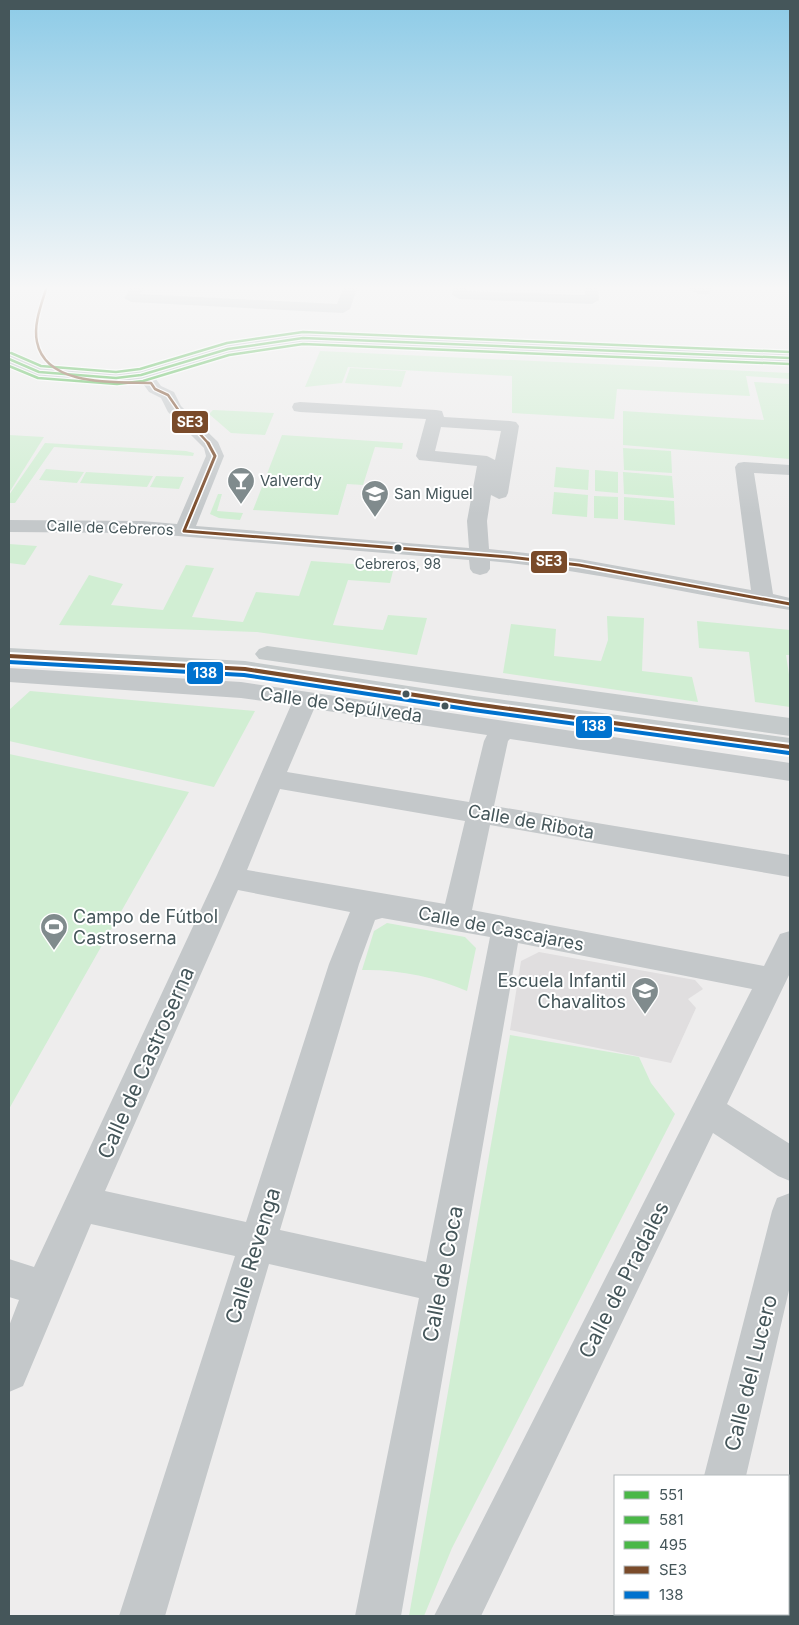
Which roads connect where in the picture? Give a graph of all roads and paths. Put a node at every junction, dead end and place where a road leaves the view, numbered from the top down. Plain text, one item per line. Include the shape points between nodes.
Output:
1 (16, 362) edge
2 (204, 362) edge
3 (232, 362) edge
4 (693, 362) edge
5 (790, 366) edge
6 (9, 380) edge
7 (151, 383) junction
8 (300, 407) dead end
9 (434, 421) junction
10 (790, 470) edge
11 (746, 475) junction
12 (790, 478) edge
13 (490, 521) junction
14 (9, 526) edge
15 (184, 531) junction
16 (480, 562) junction
17 (763, 598) junction
18 (790, 604) edge
19 (9, 638) edge
20 (9, 656) edge
21 (9, 675) edge
22 (306, 699) junction
23 (790, 726) edge
24 (507, 728) junction
25 (790, 747) edge
26 (790, 772) edge
27 (273, 779) junction
28 (478, 813) junction
29 (790, 866) edge
30 (232, 875) junction
31 (379, 907) junction
32 (448, 918) junction
33 (506, 930) junction
34 (790, 943) edge
35 (772, 980) junction
36 (709, 1111) junction
37 (790, 1164) edge
38 (82, 1204) junction
39 (790, 1211) edge
40 (256, 1244) junction
41 (26, 1283) edge
42 (441, 1284) junction
43 (9, 1372) edge
44 (725, 1475) edge
45 (142, 1616) edge
46 (378, 1616) edge
47 (457, 1616) edge

1 - 7 highway via 39,372
2 - 7 highway
3 - 7 highway
4 - 5 highway
6 - 7 highway via 54,390 82,392 117,390
7 - 15 street via 157,401 174,408 212,446 215,456
8 - 9 street via 436,415
9 - 13 street via 425,456 487,461 477,522
9 - 13 street via 510,426
10 - 11 street via 744,467
11 - 12 street
11 - 17 street
13 - 16 street
14 - 15 street, Calle de Cebreros via 142,527
15 - 16 street, Calle de Cebreros
16 - 17 street, Calle de Cebreros via 579,565
17 - 18 street, Calle de Cebreros
19 - 23 street via 252,652
20 - 25 street, Calle de Sepúlveda via 245,669
21 - 22 street, Calle de Sepúlveda via 241,690
22 - 24 street, Calle de Sepúlveda
22 - 27 street, Calle de Castroserna
24 - 26 street, Calle de Sepúlveda
24 - 28 street via 496,741
27 - 28 street, Calle de Ribota
27 - 30 street, Calle de Castroserna
28 - 29 street, Calle de Ribota
28 - 32 street via 458,910
30 - 31 street, Calle de Cascajares via 246,882
30 - 38 street, Calle de Castroserna
31 - 32 street, Calle de Cascajares
31 - 40 street, Calle Revenga via 364,912 356,930
32 - 33 street, Calle de Cascajares
33 - 35 street, Calle de Cascajares
33 - 42 street, Calle de Coca
34 - 35 street, Calle de Pradales
35 - 36 street, Calle de Pradales
36 - 37 street
36 - 47 street, Calle de Pradales
38 - 40 street
38 - 41 street, Calle de Castroserna
39 - 44 street, Calle del Lucero
40 - 42 street
40 - 45 street, Calle Revenga
41 - 43 street, Calle de Castroserna
42 - 46 street, Calle de Coca

